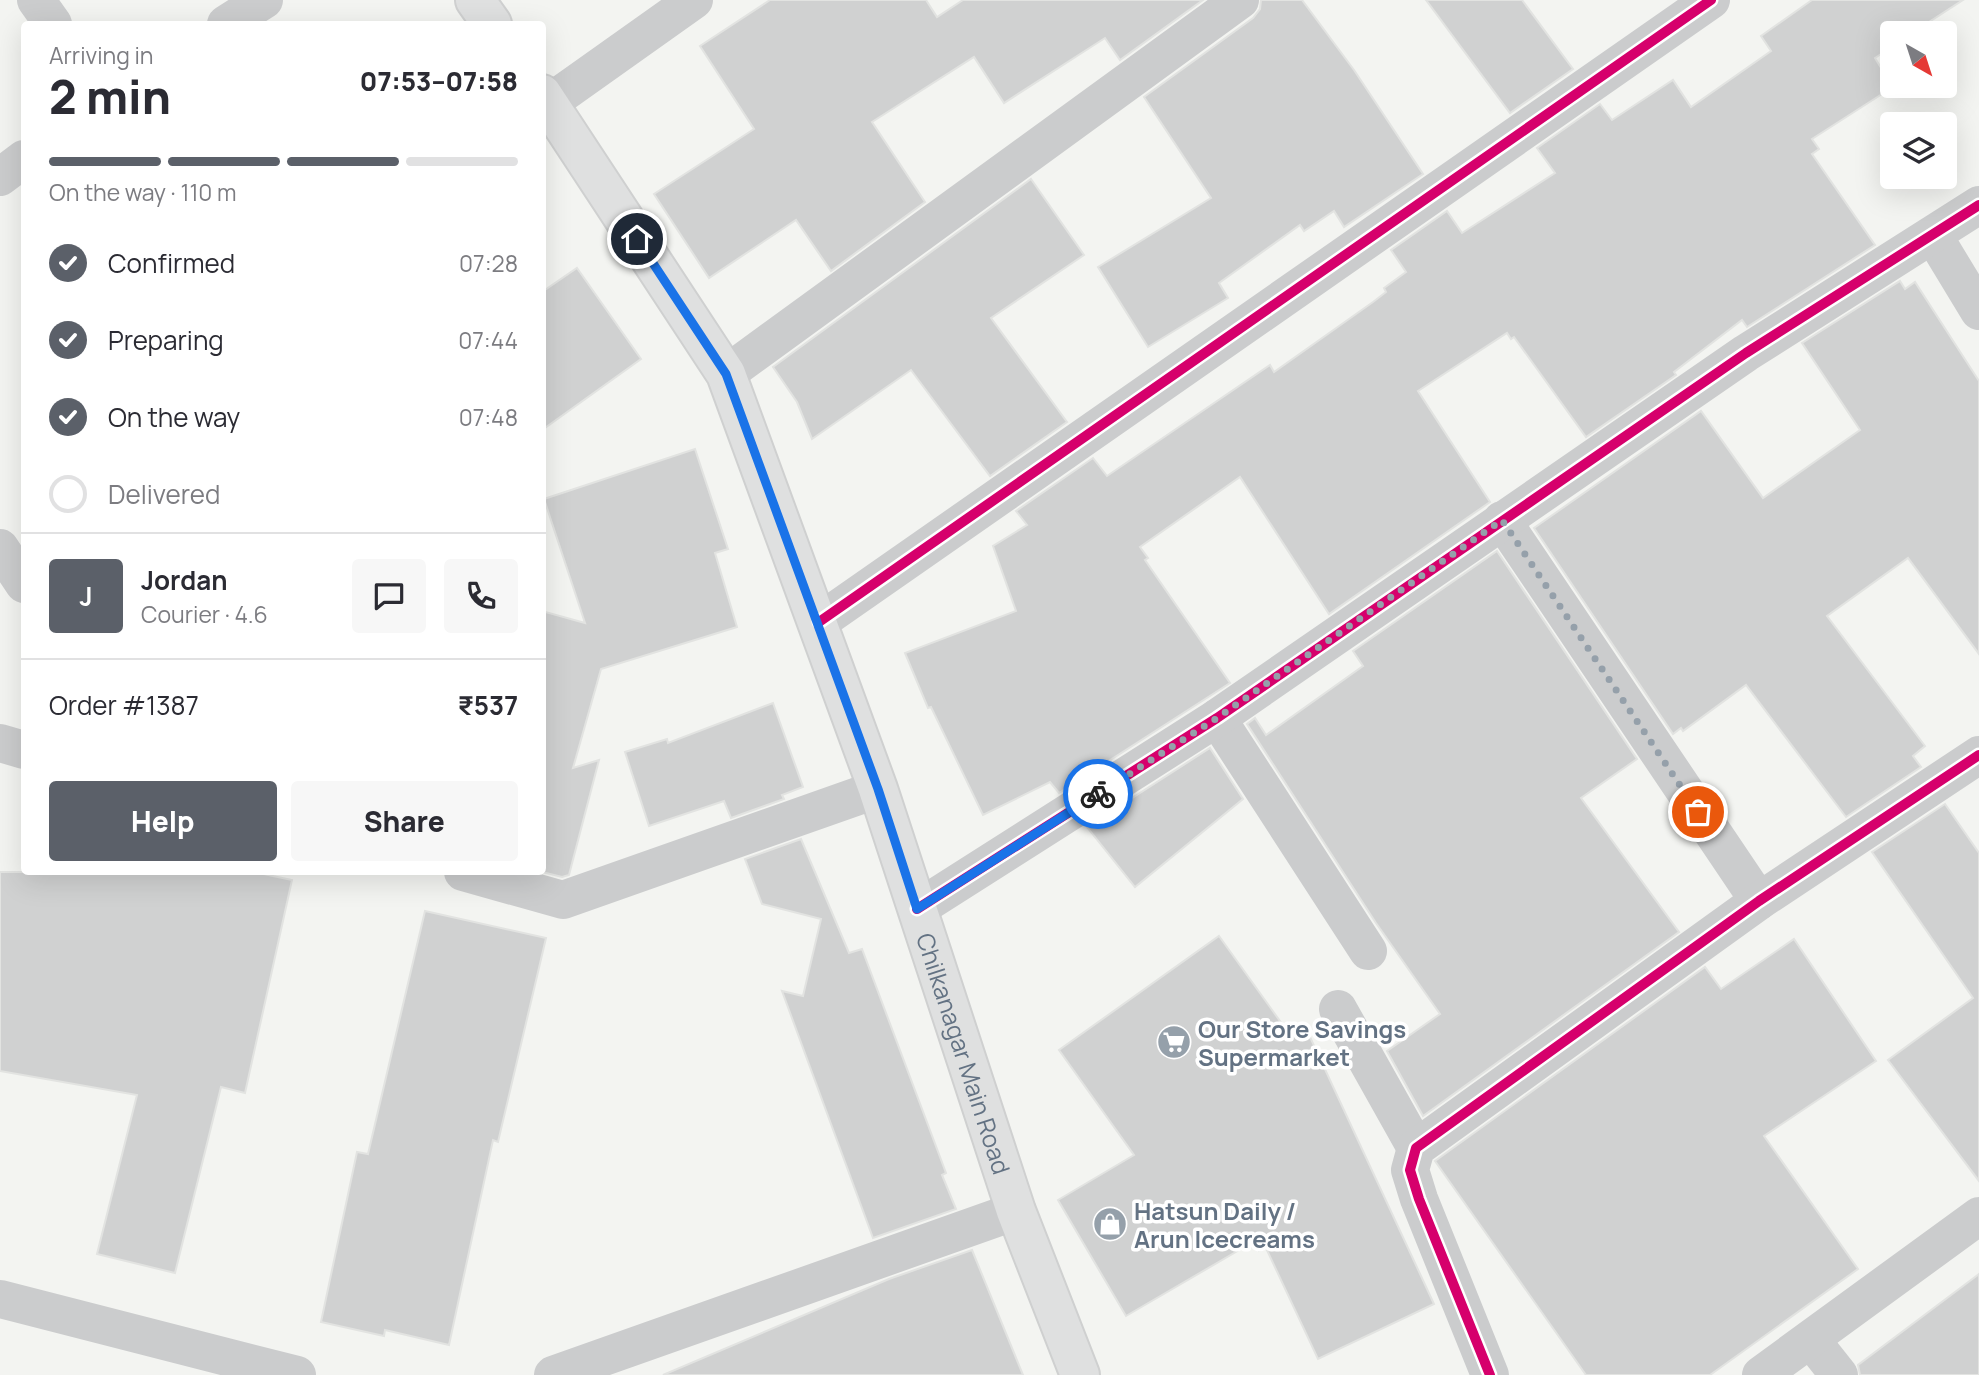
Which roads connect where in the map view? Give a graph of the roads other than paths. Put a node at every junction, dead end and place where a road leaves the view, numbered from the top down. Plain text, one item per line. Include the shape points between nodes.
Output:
1 (36, 0) edge
2 (264, 0) edge
3 (475, 0) edge
4 (694, 0) edge
5 (1240, 0) edge
6 (1706, 1) edge
7 (51, 21) edge
8 (231, 21) edge
9 (490, 21) edge
10 (546, 99) edge
11 (21, 161) edge
12 (0, 177) edge
13 (1979, 205) edge
14 (1933, 234) junction
15 (1979, 311) edge
16 (726, 374) junction
17 (1502, 520) junction
18 (0, 548) edge
19 (21, 580) edge
20 (818, 622) junction
21 (1217, 718) junction
22 (0, 743) edge
23 (21, 749) edge
24 (1979, 755) edge
25 (878, 789) junction
26 (474, 875) edge
27 (1759, 901) junction
28 (917, 909) junction
29 (1368, 951) dead end
30 (1338, 1009) dead end
31 (1416, 1148) junction
32 (1016, 1211) junction
33 (1979, 1216) edge
34 (0, 1298) edge
35 (1812, 1341) junction
36 (297, 1375) edge
37 (552, 1375) edge
38 (1080, 1375) edge
39 (1490, 1375) edge
40 (1761, 1375) edge
41 (1839, 1375) edge

1 - 7 street
2 - 8 street
3 - 9 main road
4 - 10 street
5 - 16 street
6 - 20 street
10 - 16 main road, Chilkanagar Main Road
11 - 12 street
13 - 14 street
14 - 15 street
14 - 17 street via 1746,353
16 - 20 main road, Chilkanagar Main Road
17 - 21 street
17 - 27 street
18 - 19 street
20 - 25 main road, Chilkanagar Main Road
21 - 28 street
21 - 29 street
22 - 23 street
24 - 27 street
25 - 26 street via 563,900
25 - 28 main road, Chilkanagar Main Road
27 - 31 street
28 - 32 main road, Chilkanagar Main Road
30 - 31 street
31 - 39 street via 1410,1170 1419,1199
32 - 37 street
32 - 38 main road, Chilkanagar Main Road
33 - 35 street
34 - 36 street
35 - 40 street
35 - 41 street

